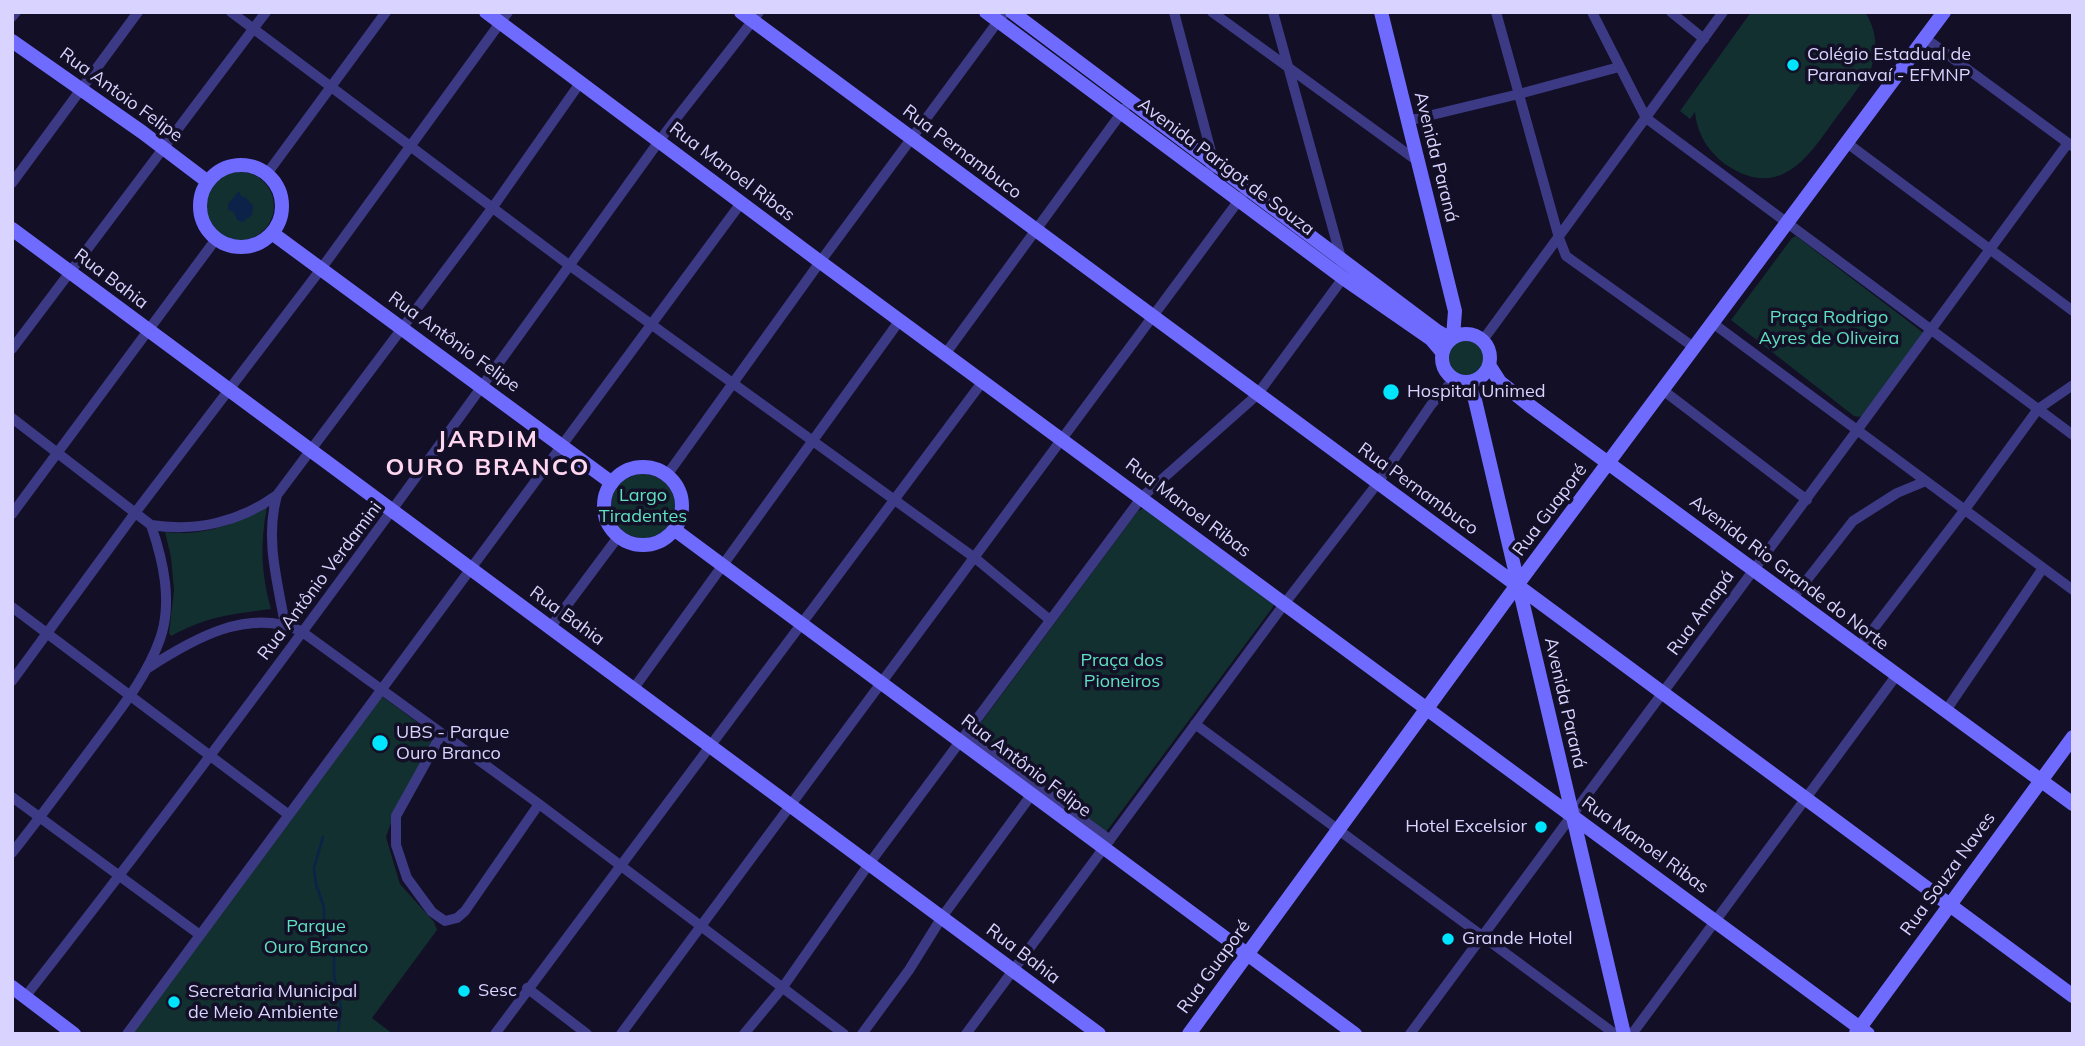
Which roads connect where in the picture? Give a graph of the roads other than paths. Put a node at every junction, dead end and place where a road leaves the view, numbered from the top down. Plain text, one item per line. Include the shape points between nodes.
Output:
1 (16, 12) edge
2 (138, 12) edge
3 (231, 12) edge
4 (266, 12) edge
5 (386, 12) edge
6 (486, 12) edge
7 (1012, 12) edge
8 (1174, 12) edge
9 (1212, 12) edge
10 (1273, 12) edge
11 (1381, 12) edge
12 (1496, 12) edge
13 (1592, 12) edge
14 (1671, 12) edge
15 (1723, 12) edge
16 (1944, 12) edge
17 (751, 15) edge
18 (996, 15) edge
19 (12, 17) edge
20 (504, 17) edge
21 (254, 29) junction
22 (1925, 38) junction
23 (1704, 39) junction
24 (12, 41) edge
25 (1287, 66) junction
26 (1619, 67) junction
27 (580, 83) junction
28 (331, 86) junction
29 (81, 89) junction
30 (1519, 94) junction
31 (1130, 100) junction
32 (1121, 113) junction
33 (1646, 118) junction
34 (1407, 121) junction
35 (911, 139) junction
36 (659, 142) junction
37 (1847, 143) junction
38 (2071, 145) edge
39 (413, 146) junction
40 (162, 147) junction
41 (1416, 160) junction
42 (1210, 169) junction
43 (266, 175) junction
44 (208, 182) junction
45 (12, 183) edge
46 (1248, 187) junction
47 (1239, 200) junction
48 (741, 203) junction
49 (493, 207) junction
50 (1787, 224) junction
51 (12, 229) edge
52 (1035, 230) junction
53 (272, 233) junction
54 (1559, 238) junction
55 (216, 239) junction
56 (1991, 249) junction
57 (1341, 258) junction
58 (820, 262) junction
59 (569, 265) junction
60 (321, 269) junction
61 (69, 272) junction
62 (1343, 278) junction
63 (1455, 310) junction
64 (2073, 312) edge
65 (1153, 318) junction
66 (900, 320) junction
67 (651, 323) junction
68 (1714, 324) junction
69 (401, 327) junction
70 (1930, 330) junction
71 (150, 332) junction
72 (1477, 337) junction
73 (1452, 338) junction
74 (1695, 348) junction
75 (12, 349) edge
76 (1443, 352) junction
77 (946, 353) junction
78 (1489, 365) junction
79 (1461, 380) junction
80 (983, 381) junction
81 (733, 383) junction
82 (2073, 385) edge
83 (483, 386) junction
84 (230, 391) junction
85 (1664, 391) junction
86 (1256, 395) junction
87 (2038, 409) junction
88 (12, 418) edge
89 (1859, 429) junction
90 (2073, 435) edge
91 (1063, 439) junction
92 (813, 440) junction
93 (562, 446) junction
94 (310, 452) junction
95 (58, 454) junction
96 (1609, 464) junction
97 (667, 475) junction
98 (1926, 481) junction
99 (612, 483) junction
100 (1377, 484) junction
101 (277, 495) junction
102 (1142, 497) junction
103 (894, 500) junction
104 (1807, 500) junction
105 (1966, 509) junction
106 (392, 512) junction
107 (135, 513) junction
108 (12, 514) edge
109 (151, 525) junction
110 (675, 530) junction
111 (618, 537) junction
112 (975, 558) junction
113 (722, 565) junction
114 (2043, 568) junction
115 (470, 570) junction
116 (1753, 570) junction
117 (1517, 585) junction
118 (2073, 590) edge
119 (1792, 599) junction
120 (1285, 603) junction
121 (12, 607) edge
122 (1051, 620) junction
123 (285, 624) junction
124 (802, 624) junction
125 (550, 628) junction
126 (301, 631) junction
127 (47, 634) junction
128 (1858, 649) junction
129 (148, 668) junction
130 (1896, 676) junction
131 (12, 681) edge
132 (882, 683) junction
133 (634, 688) junction
134 (382, 691) junction
135 (1662, 693) junction
136 (130, 697) junction
137 (1428, 709) junction
138 (1945, 712) junction
139 (1195, 724) junction
140 (441, 735) junction
141 (2073, 737) edge
142 (964, 738) junction
143 (711, 746) junction
144 (209, 755) junction
145 (2041, 780) junction
146 (1032, 794) junction
147 (12, 797) edge
148 (1805, 799) junction
149 (539, 804) junction
150 (790, 804) junction
151 (2073, 804) edge
152 (289, 815) junction
153 (1572, 815) junction
154 (40, 818) junction
155 (1338, 831) junction
156 (1107, 844) junction
157 (12, 853) edge
158 (869, 864) junction
159 (622, 867) junction
160 (120, 877) junction
161 (1949, 906) junction
162 (942, 917) junction
163 (1716, 921) junction
164 (702, 927) junction
165 (200, 935) junction
166 (1482, 936) junction
167 (1248, 954) junction
168 (1013, 971) junction
169 (12, 987) edge
170 (783, 987) junction
171 (527, 988) junction
172 (2073, 996) edge
173 (25, 997) junction
174 (1861, 1032) edge
175 (74, 1034) edge
176 (127, 1034) edge
177 (495, 1034) edge
178 (587, 1034) edge
179 (621, 1034) edge
180 (744, 1034) edge
181 (844, 1034) edge
182 (862, 1034) edge
183 (967, 1034) edge
184 (1099, 1034) edge
185 (1189, 1034) edge
186 (1355, 1034) edge
187 (1410, 1034) edge
188 (1615, 1034) edge
189 (1624, 1034) edge
190 (1632, 1034) edge

1 - 19 street
2 - 29 street
3 - 21 street
4 - 21 street
5 - 28 street
6 - 20 street, Rua Manoel Ribas
7 - 31 street, Avenida Parigot de Souza
8 - 42 street
9 - 25 street
10 - 25 street
11 - 34 street, Avenida Paraná
12 - 30 street
13 - 26 street
14 - 23 street
15 - 23 street
16 - 22 street, Rua Guaporé
17 - 35 street, Rua Pernambuco
17 - 36 street, Rua Antônio Verdamini
18 - 32 street, Avenida Parigot de Souza
18 - 35 street
20 - 27 street, Rua Manoel Ribas
20 - 39 street
21 - 28 street
21 - 40 street
22 - 37 street, Rua Guaporé
22 - 38 street
23 - 33 street
24 - 29 street, Rua Antoio Felipe
25 - 41 street
25 - 57 street
26 - 30 street
26 - 33 street
27 - 36 street, Rua Manoel Ribas
27 - 49 street
28 - 39 street
28 - 43 street
29 - 40 street, Rua Antoio Felipe
29 - 45 street
30 - 34 street
30 - 54 street
31 - 32 street
31 - 42 street, Avenida Parigot de Souza
32 - 42 street, Avenida Parigot de Souza
32 - 52 street
33 - 50 street
33 - 54 street
34 - 41 street, Avenida Paraná
35 - 52 street, Rua Pernambuco
35 - 58 street
36 - 48 street, Rua Manoel Ribas
36 - 59 street, Rua Antônio Verdamini
37 - 50 street, Rua Guaporé
37 - 56 street
38 - 56 street, Rua Amapá
39 - 49 street
39 - 60 street
40 - 44 street, Rua Antoio Felipe
40 - 61 street
41 - 63 street, Avenida Paraná
42 - 46 street, Avenida Parigot de Souza
42 - 47 street, Avenida Parigot de Souza
43 - 44 street via 242,165 229,167
43 - 53 street via 280,196 279,222
44 - 55 street via 200,206 207,230
46 - 47 street
46 - 57 street, Avenida Parigot de Souza
47 - 62 street, Avenida Parigot de Souza
47 - 65 street
48 - 58 street, Rua Manoel Ribas
48 - 67 street
49 - 59 street
49 - 69 street
50 - 68 street, Rua Guaporé
50 - 70 street
51 - 61 street, Rua Bahia
52 - 65 street, Rua Pernambuco
52 - 77 street
53 - 55 street via 252,246 227,245
53 - 60 street, Rua Antônio Felipe
54 - 72 street
54 - 74 street via 1566,256
55 - 71 street
56 - 64 street
56 - 70 street, Rua Amapá
57 - 62 street
57 - 73 street, Avenida Parigot de Souza
58 - 66 street, Rua Manoel Ribas
58 - 81 street
59 - 67 street
59 - 83 street, Rua Antônio Verdamini
60 - 69 street, Rua Antônio Felipe
60 - 84 street
61 - 71 street, Rua Bahia
61 - 75 street
62 - 76 street, Avenida Parigot de Souza
62 - 86 street
63 - 72 street, Avenida Paraná
63 - 73 street, Avenida Paraná
65 - 86 street, Rua Pernambuco
65 - 91 street
66 - 77 street, Rua Manoel Ribas
66 - 92 street
67 - 81 street
67 - 93 street
68 - 74 street, Rua Guaporé
68 - 89 street
69 - 83 street, Rua Antônio Felipe
69 - 94 street
70 - 87 street
70 - 89 street, Rua Amapá
71 - 84 street, Rua Bahia
71 - 95 street
72 - 73 street via 1461,334
72 - 78 street via 1490,353
73 - 76 street
74 - 85 street, Rua Guaporé
76 - 79 street via 1443,365
77 - 80 street, Rua Manoel Ribas
78 - 79 street via 1482,376
78 - 96 street, Avenida Rio Grande do Norte via 1500,382
79 - 100 street via 1431,405
79 - 117 street, Avenida Paraná via 1475,400
80 - 91 street, Rua Manoel Ribas
80 - 103 street
81 - 92 street
81 - 97 street
82 - 87 street
83 - 93 street, Rua Antônio Felipe
83 - 106 street, Rua Antônio Verdamini
84 - 94 street, Rua Bahia
84 - 107 street
85 - 96 street, Rua Guaporé
85 - 104 street
86 - 100 street, Rua Pernambuco
86 - 102 street
87 - 90 street
87 - 105 street
88 - 95 street
89 - 98 street
89 - 104 street, Rua Amapá
91 - 102 street, Rua Manoel Ribas
91 - 112 street
92 - 103 street
92 - 113 street
93 - 99 street, Rua Antônio Felipe
93 - 115 street
94 - 101 street
94 - 106 street, Rua Bahia
95 - 107 street
95 - 108 street
96 - 116 street, Avenida Rio Grande do Norte
96 - 117 street, Rua Guaporé
97 - 99 street via 644,467 621,474
97 - 110 street via 681,495 681,519
98 - 105 street
98 - 119 street via 1853,521
99 - 111 street via 604,505
100 - 117 street, Rua Pernambuco
100 - 120 street
101 - 109 street via 250,512 217,524 176,529
101 - 123 street via 271,548
102 - 120 street, Rua Manoel Ribas
102 - 122 street
103 - 112 street
103 - 124 street
104 - 116 street, Rua Amapá
105 - 114 street
105 - 128 street
106 - 115 street, Rua Bahia
106 - 126 street, Rua Antônio Verdamini
107 - 109 street
107 - 127 street
109 - 129 street via 166,586 161,638
110 - 111 street via 666,539 642,546
110 - 113 street, Rua Antônio Felipe
111 - 125 street
112 - 122 street
112 - 132 street
113 - 124 street, Rua Antônio Felipe
113 - 133 street
114 - 118 street
114 - 138 street
115 - 125 street, Rua Bahia
115 - 134 street
116 - 119 street, Avenida Rio Grande do Norte
116 - 135 street, Rua Amapá
117 - 135 street, Rua Pernambuco
117 - 137 street, Rua Guaporé
117 - 153 street, Avenida Paraná
119 - 128 street, Avenida Rio Grande do Norte
120 - 137 street, Rua Manoel Ribas
120 - 139 street
121 - 127 street
122 - 142 street
123 - 126 street
123 - 129 street via 230,626 204,635
124 - 132 street, Rua Antônio Felipe
124 - 143 street
125 - 133 street, Rua Bahia
126 - 134 street
126 - 144 street, Rua Antônio Verdamini
127 - 131 street
127 - 136 street
128 - 130 street, Avenida Rio Grande do Norte
129 - 136 street
130 - 138 street, Avenida Rio Grande do Norte
130 - 148 street
132 - 142 street, Rua Antônio Felipe
132 - 150 street
133 - 143 street, Rua Bahia
134 - 140 street
134 - 152 street
135 - 148 street, Rua Pernambuco
135 - 153 street, Rua Amapá
136 - 144 street
136 - 154 street
137 - 153 street, Rua Manoel Ribas
137 - 155 street, Rua Guaporé
138 - 145 street, Avenida Rio Grande do Norte
139 - 155 street
139 - 156 street
140 - 149 street
140 - 149 street via 396,816 396,845 407,878 432,912 445,921 465,911
141 - 145 street, Rua Souza Naves
142 - 146 street, Rua Antônio Felipe
142 - 156 street, Rua Antônio Felipe
142 - 158 street
143 - 150 street, Rua Bahia
143 - 159 street
144 - 152 street
144 - 160 street, Rua Antônio Verdamini
145 - 151 street, Avenida Rio Grande do Norte
145 - 161 street, Rua Souza Naves
146 - 156 street, Rua Antônio Felipe
146 - 162 street
147 - 154 street
148 - 161 street, Rua Pernambuco
148 - 163 street
149 - 159 street
150 - 158 street, Rua Bahia
150 - 164 street
152 - 165 street
153 - 163 street, Rua Manoel Ribas
153 - 166 street, Rua Amapá
153 - 189 street, Avenida Paraná
154 - 157 street
154 - 160 street
155 - 166 street
155 - 167 street, Rua Guaporé
156 - 167 street, Rua Antônio Felipe
156 - 168 street
158 - 162 street, Rua Bahia
158 - 170 street
159 - 164 street
159 - 171 street
160 - 165 street
160 - 173 street, Rua Antônio Verdamini
161 - 172 street, Rua Pernambuco
161 - 174 street, Rua Souza Naves
162 - 168 street, Rua Bahia
162 - 182 street
163 - 174 street, Rua Manoel Ribas
163 - 190 street
164 - 170 street
164 - 179 street
165 - 176 street
166 - 187 street, Rua Amapá
166 - 188 street
167 - 185 street, Rua Guaporé
167 - 186 street, Rua Antônio Felipe
168 - 183 street
168 - 184 street, Rua Bahia
169 - 173 street
170 - 180 street
170 - 181 street
171 - 177 street
171 - 178 street
173 - 175 street

